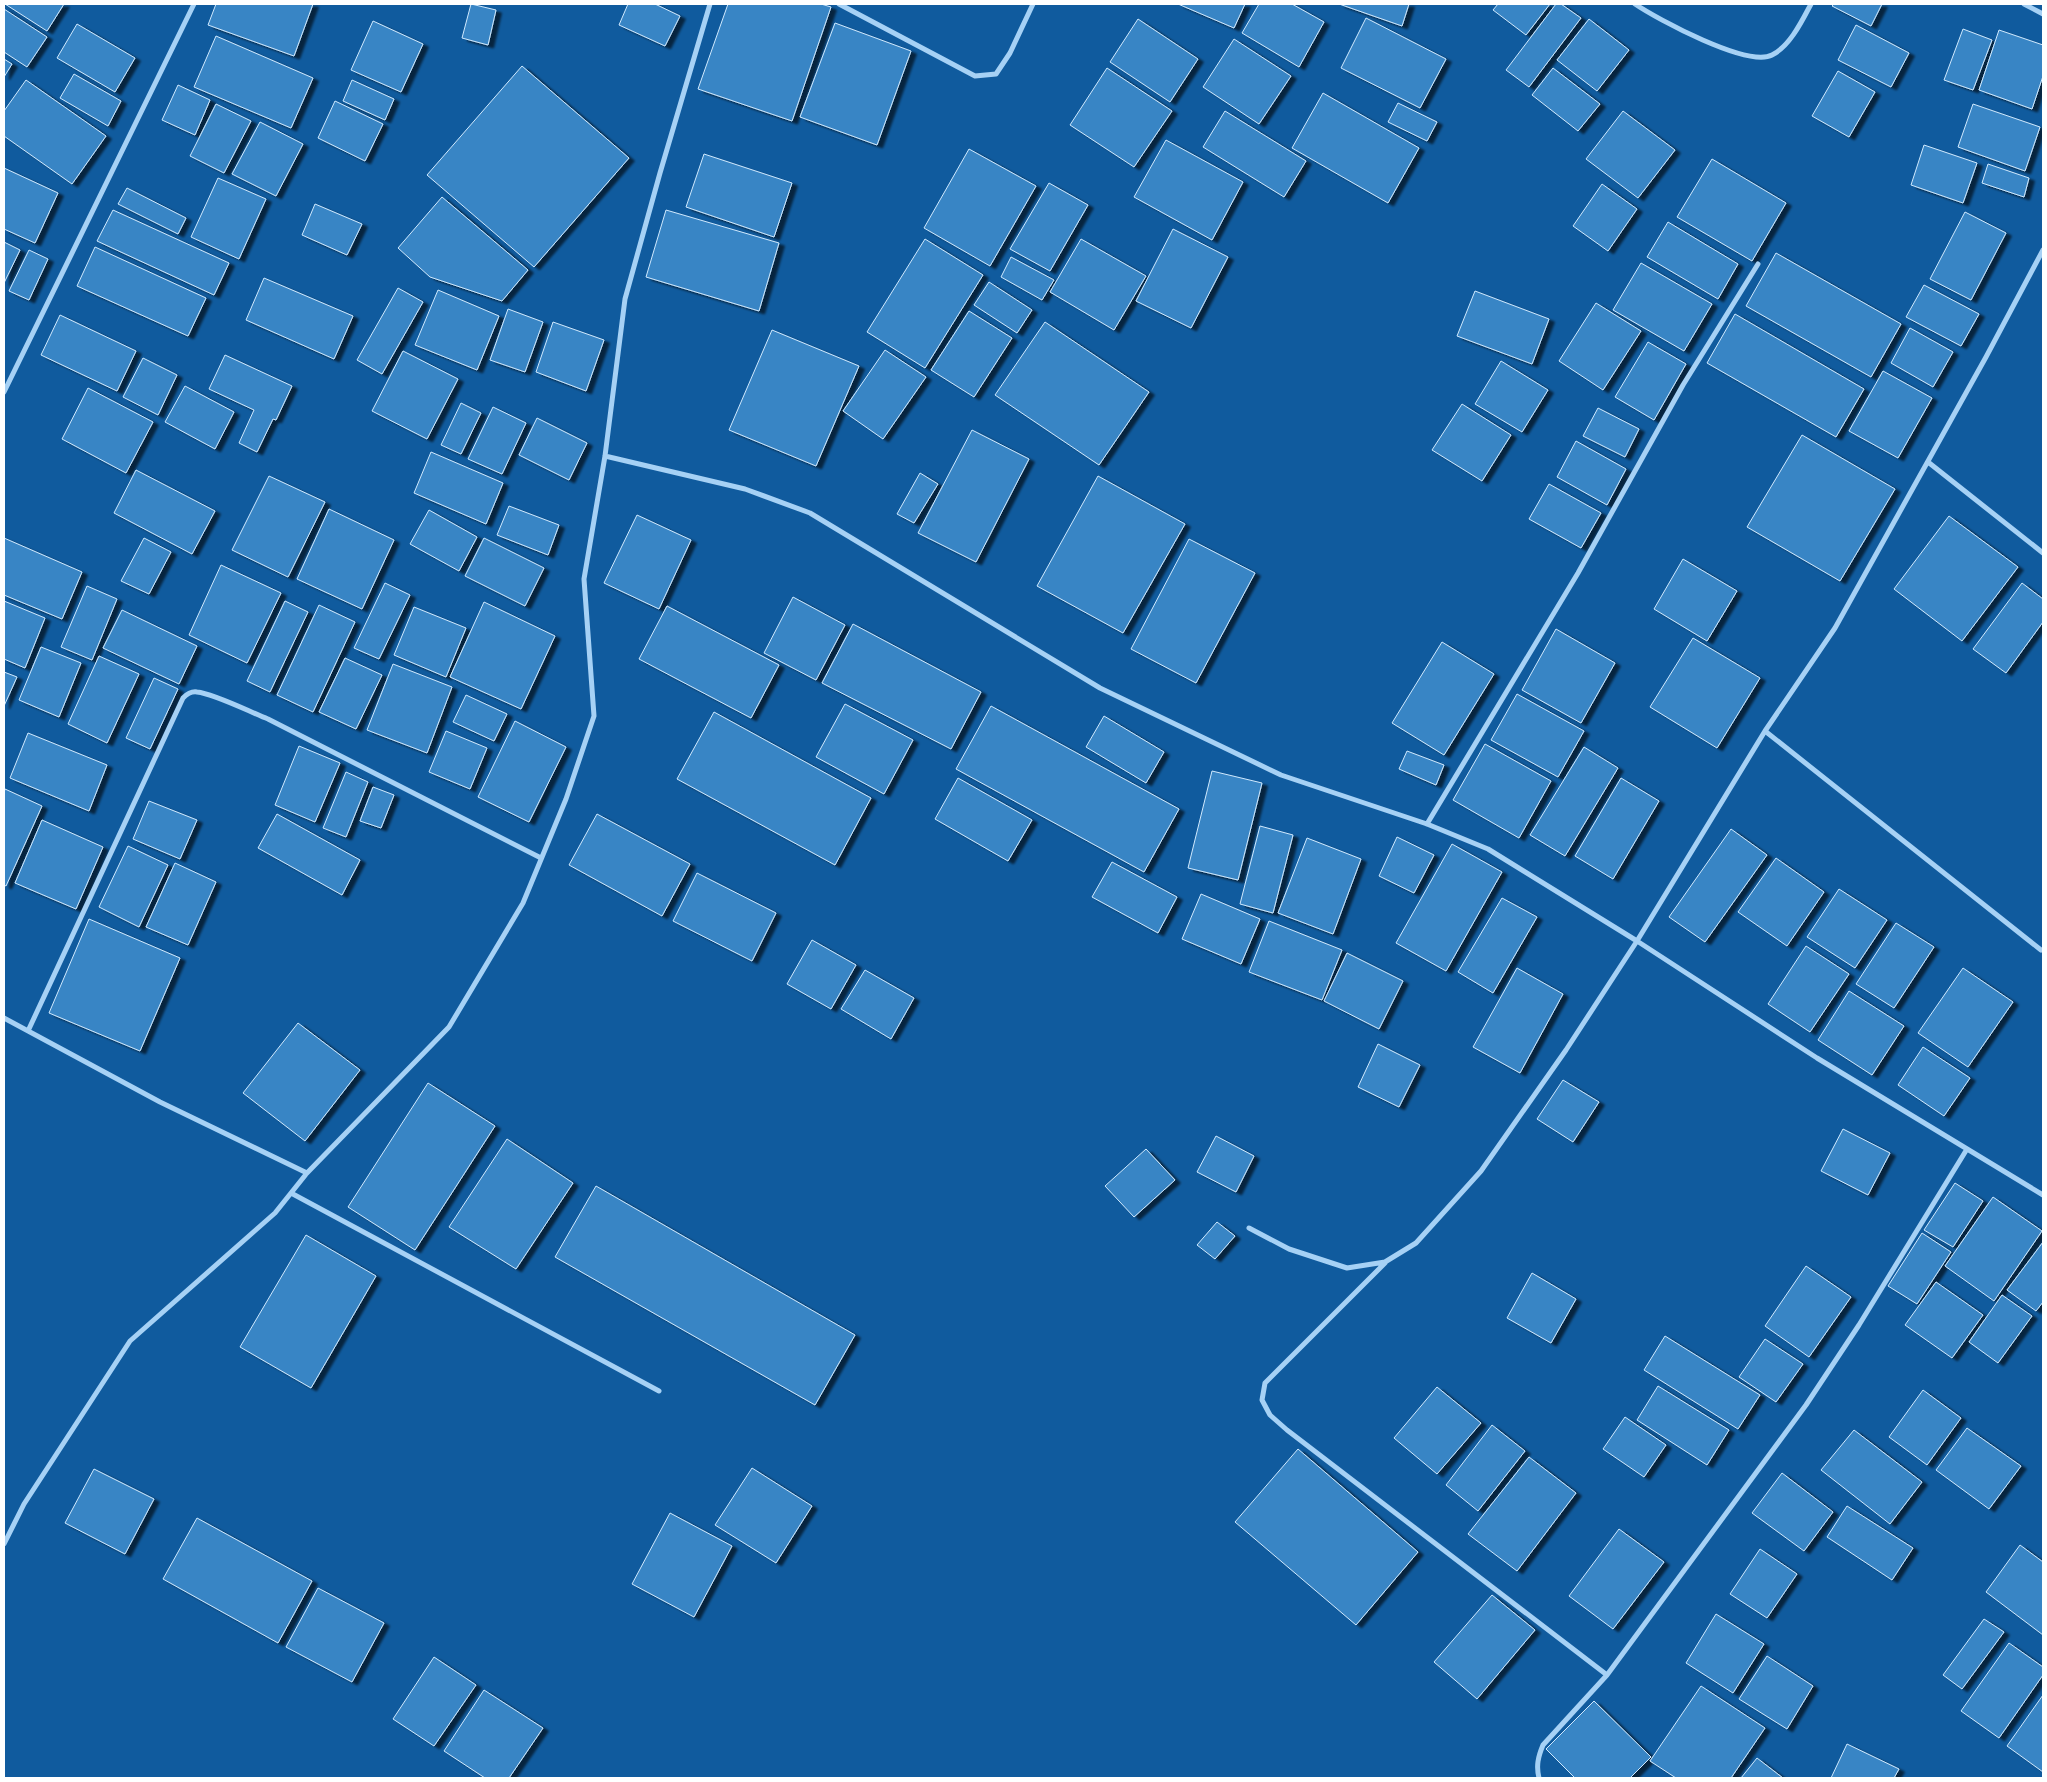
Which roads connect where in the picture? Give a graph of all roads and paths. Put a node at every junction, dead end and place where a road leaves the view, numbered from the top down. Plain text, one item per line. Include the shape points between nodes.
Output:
1 (194, 4) edge
2 (710, 4) edge
3 (839, 4) edge
4 (1033, 4) edge
5 (1635, 4) edge
6 (1811, 4) edge
7 (2024, 4) edge
8 (2043, 14) edge
9 (2043, 250) edge
10 (1758, 264) dead end
11 (4, 392) edge
12 (605, 456) junction
13 (1928, 462) junction
14 (2043, 553) edge
15 (1766, 731) junction
16 (1427, 824) junction
17 (541, 858) junction
18 (1637, 941) junction
19 (2040, 950) dead end
20 (4, 1018) edge
21 (28, 1031) junction
22 (1967, 1149) junction
23 (307, 1174) junction
24 (291, 1192) junction
25 (2043, 1195) edge
26 (1249, 1228) dead end
27 (1385, 1262) junction
28 (659, 1391) dead end
29 (4, 1544) edge
30 (1606, 1675) junction
31 (1539, 1778) edge

1 - 11 street
2 - 12 street via 626,298
3 - 4 street via 975,76 996,74 1010,53
5 - 6 street via 1672,26 1719,47 1752,57 1771,56 1782,47
7 - 8 street
9 - 13 street
10 - 16 street via 1683,385 1578,573
12 - 16 street via 745,489 810,513 1100,688 1280,775
12 - 17 street via 584,579 594,716
13 - 14 street
13 - 15 street via 1835,628
15 - 18 street
15 - 19 street
16 - 18 street via 1488,849
17 - 21 street via 268,719 223,700 196,692 188,693
17 - 23 street via 523,903 449,1027
18 - 22 street via 1817,1058
18 - 27 street via 1481,1171 1416,1244
20 - 21 street
21 - 23 street via 160,1102
22 - 25 street
22 - 30 street via 1859,1326 1806,1405
23 - 24 street
24 - 28 street
24 - 29 street via 274,1213 130,1341 24,1504
26 - 27 street via 1289,1250 1347,1268
27 - 30 street via 1265,1383 1262,1400 1270,1415
30 - 31 street via 1543,1745 1537,1768

